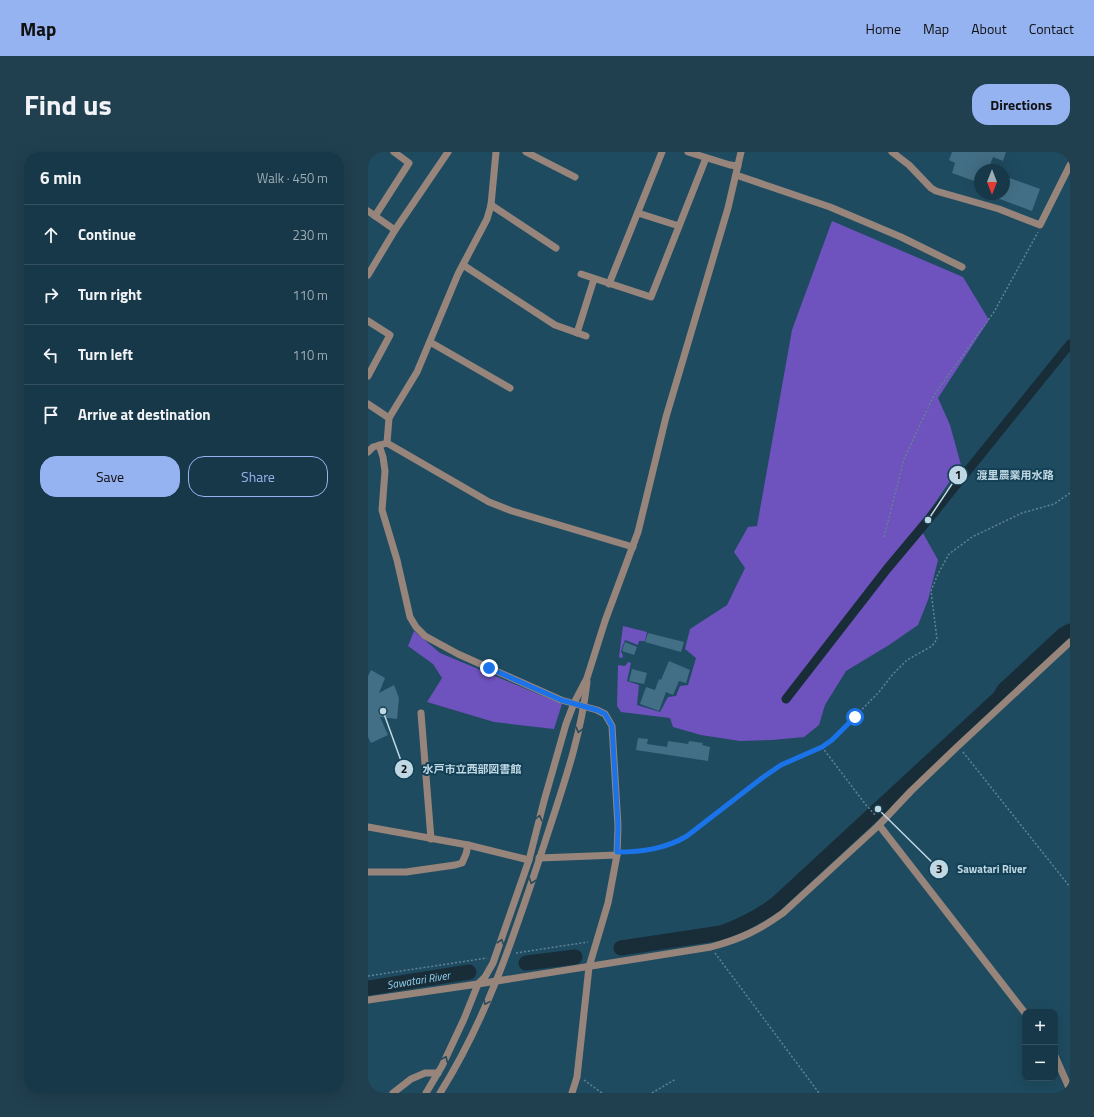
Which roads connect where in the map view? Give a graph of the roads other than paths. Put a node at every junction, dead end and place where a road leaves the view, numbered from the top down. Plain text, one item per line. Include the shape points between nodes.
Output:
1 (394, 152) edge
2 (448, 152) edge
3 (496, 152) edge
4 (526, 152) edge
5 (662, 152) edge
6 (688, 152) edge
7 (741, 152) edge
8 (892, 152) edge
9 (706, 158) junction
10 (1070, 165) edge
11 (738, 166) junction
12 (736, 175) junction
13 (575, 177) dead end
14 (491, 204) junction
15 (368, 211) edge
16 (638, 213) junction
17 (375, 216) junction
18 (679, 226) junction
19 (395, 230) junction
20 (556, 248) dead end
21 (463, 265) junction
22 (962, 267) dead end
23 (581, 274) dead end
24 (368, 275) edge
25 (594, 279) junction
26 (609, 284) junction
27 (368, 321) edge
28 (577, 333) junction
29 (586, 336) dead end
30 (430, 342) junction
31 (368, 376) edge
32 (510, 388) dead end
33 (368, 404) edge
34 (389, 418) junction
35 (387, 443) junction
36 (380, 445) junction
37 (368, 452) edge
38 (633, 547) junction
39 (1070, 642) edge
40 (587, 678) junction
41 (574, 703) junction
42 (584, 706) junction
43 (421, 714) dead end
44 (879, 825) junction
45 (368, 827) edge
46 (431, 839) junction
47 (468, 845) junction
48 (617, 853) junction
49 (540, 858) junction
50 (528, 860) junction
51 (368, 872) edge
52 (589, 967) junction
53 (496, 981) junction
54 (478, 984) junction
55 (368, 1000) edge
56 (1022, 1009) edge
57 (1058, 1063) edge
58 (438, 1073) junction
59 (1070, 1090) edge
60 (392, 1093) edge
61 (426, 1093) edge
62 (440, 1093) edge
63 (572, 1093) edge

1 - 17 street via 409,163
2 - 19 street
3 - 14 street
4 - 13 street
5 - 16 street
6 - 9 street
7 - 11 street
8 - 10 street via 936,191 999,209 1040,225
9 - 11 street
9 - 18 street
11 - 12 street
12 - 22 street via 830,207 901,237
12 - 38 street via 666,417
14 - 20 street
14 - 21 street via 487,219
15 - 17 street
16 - 18 street
16 - 26 street
17 - 19 street
18 - 26 street via 651,297
19 - 24 street
21 - 28 street via 554,325
21 - 30 street
23 - 25 street
25 - 26 street
25 - 28 street
27 - 31 street via 390,335
28 - 29 street
30 - 32 street
30 - 34 street via 417,372
33 - 34 street
34 - 35 street
35 - 36 street
35 - 38 street via 489,502
36 - 37 street
36 - 41 street via 385,472 382,510 410,617 416,627 425,636 458,654 561,700
38 - 40 street
39 - 44 street via 911,791
40 - 41 street
40 - 42 street
41 - 42 street
50 -> 41 street
42 - 48 street via 605,714 612,726 618,826
42 -> 49 street
43 - 46 street
44 - 52 street via 783,913 737,940 711,947
44 - 56 street
45 - 46 street
46 - 47 street
47 - 50 street
47 - 51 street via 462,863 406,872
48 - 49 street
48 - 52 street via 608,903
49 -> 53 street
54 -> 50 street via 494,963
52 - 53 street
52 - 63 street via 577,1077
53 - 54 street
53 -> 62 street via 455,1070
54 - 55 street
58 -> 54 street
57 - 59 street
58 - 60 street via 425,1073 411,1079
58 - 61 street

